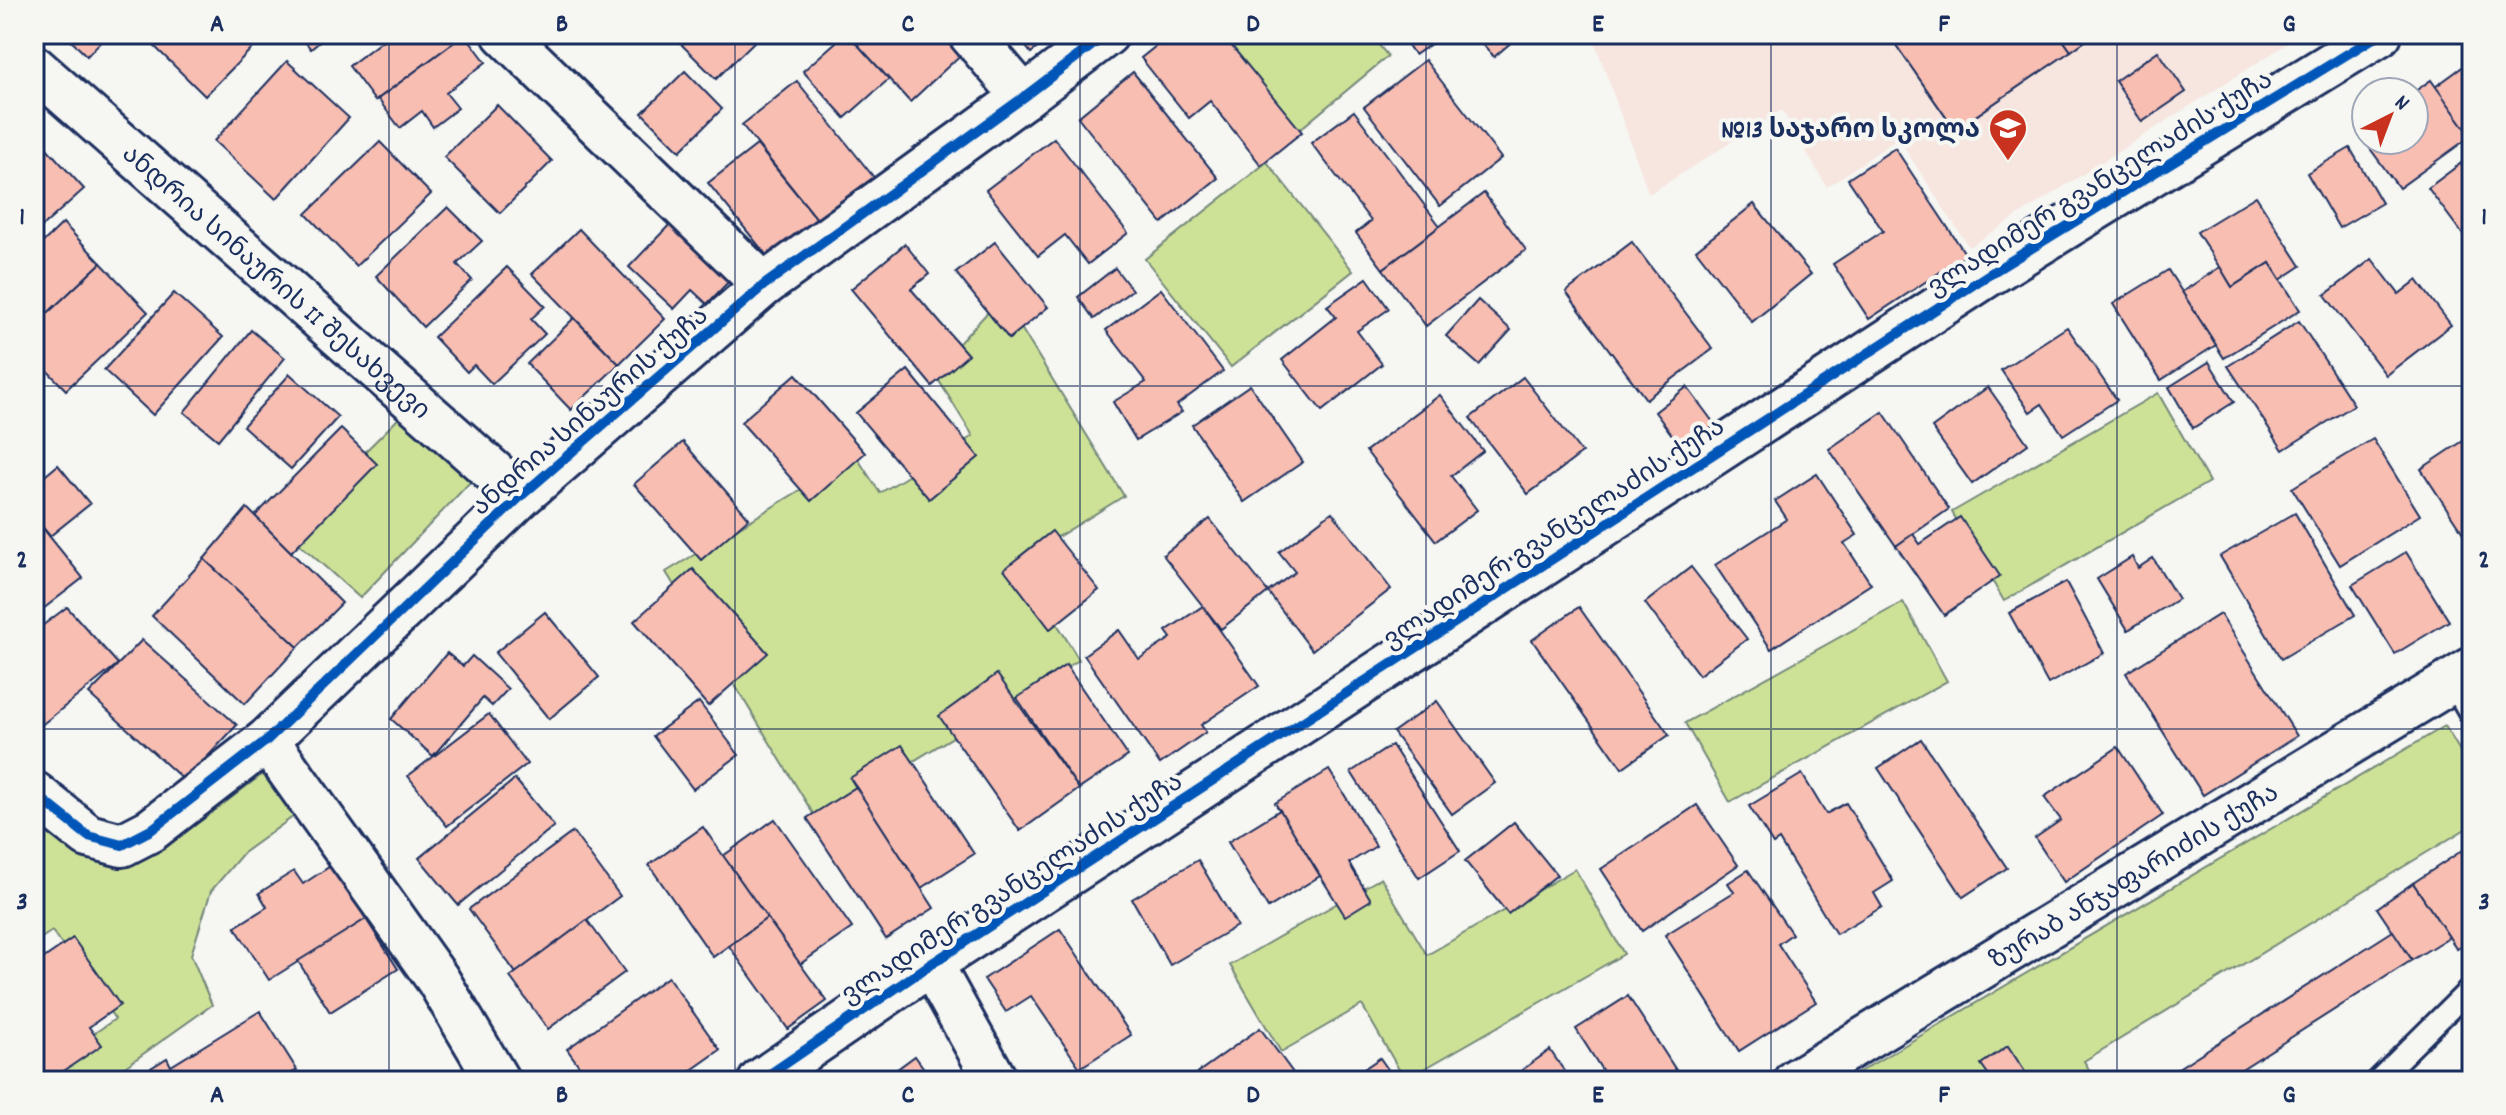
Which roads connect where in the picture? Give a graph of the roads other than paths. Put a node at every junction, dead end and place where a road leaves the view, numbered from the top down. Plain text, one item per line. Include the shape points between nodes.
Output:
1 (504, 34) edge
2 (970, 34) edge
3 (1107, 34) edge
4 (2380, 34) edge
5 (34, 67) edge
6 (1024, 97) junction
7 (764, 285) junction
8 (521, 496) junction
9 (2465, 689) edge
10 (267, 740) junction
11 (34, 793) edge
12 (931, 964) junction
13 (2472, 987) edge
14 (498, 1081) edge
15 (760, 1081) edge
16 (996, 1081) edge
17 (1795, 1081) edge
18 (2377, 1081) edge

1 - 7 street
2 - 6 street
3 - 6 street, ანდრია სინაურის ქუჩა
4 - 12 street, ვლადიმერ გვანცელაძის ქუჩა via 1988,275
5 - 8 street, ანდრია სინაურის II შესახვევი
6 - 7 street, ანდრია სინაურის ქუჩა
7 - 8 street, ანდრია სინაურის ქუჩა
8 - 10 street, ანდრია სინაურის ქუჩა
9 - 17 street, ზურაბ ანჯაფარიძის ქუჩა
10 - 11 street, ანდრია სინაურის ქუჩა via 151,830 122,845 88,836
10 - 14 street via 438,980
12 - 15 street, ვლადიმერ გვანცელაძის ქუჩა
12 - 16 street
13 - 18 lane

